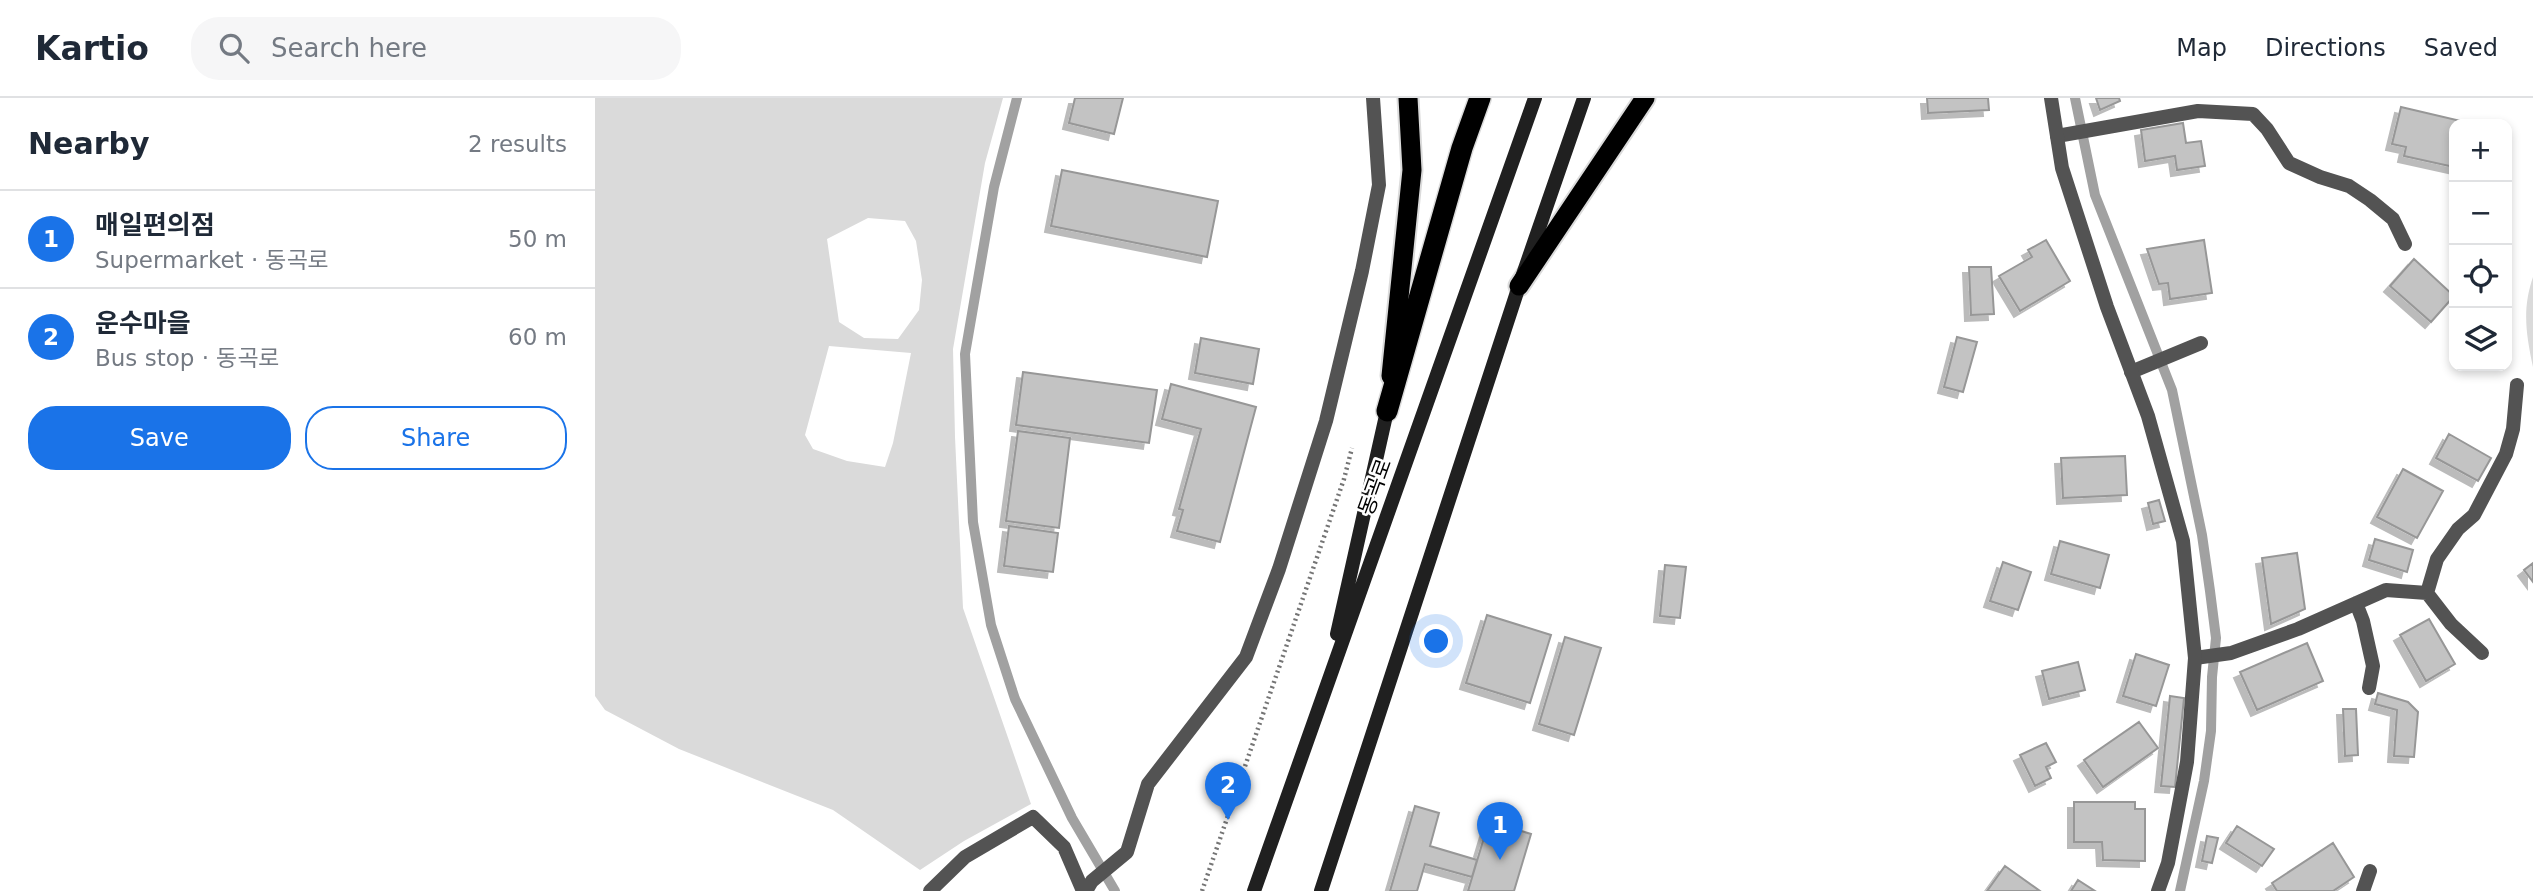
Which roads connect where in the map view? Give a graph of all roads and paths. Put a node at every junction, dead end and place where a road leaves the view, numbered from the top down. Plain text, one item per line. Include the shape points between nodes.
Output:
1 (1373, 98) edge
2 (1408, 98) edge
3 (1480, 98) edge
4 (1535, 98) edge
5 (1584, 98) edge
6 (1645, 98) edge
7 (2051, 98) edge
8 (2063, 135) junction
9 (2405, 244) dead end
10 (1519, 286) junction
11 (2201, 343) dead end
12 (2131, 372) junction
13 (2517, 385) dead end
14 (1387, 411) junction
15 (1353, 442) dead end
16 (2427, 593) junction
17 (2356, 603) junction
18 (2482, 653) dead end
19 (2201, 658) junction
20 (2369, 688) dead end
21 (1323, 693) junction
22 (2370, 871) dead end
23 (1087, 888) edge
24 (930, 891) edge
25 (1202, 891) edge
26 (1254, 891) edge
27 (1321, 891) edge
28 (2158, 891) edge
29 (2363, 891) edge

1 - 23 street via 1379,185 1362,271 1327,421 1279,569 1247,657 1148,784 1126,852
2 - 14 highway via 1412,170
3 - 14 highway
4 - 21 main road, 동곡로
5 - 10 main road
6 - 10 highway
7 - 8 street
8 - 9 street via 2198,111 2253,114 2289,163 2349,186 2370,200 2393,219
8 - 12 street via 2063,167
10 - 27 main road
11 - 12 street
12 - 19 street via 2183,541
13 - 16 street via 2506,454 2474,515 2437,559
14 - 21 main road
15 - 25 path
16 - 17 street via 2386,590
16 - 18 street
17 - 19 street via 2231,653
17 - 20 street via 2373,666
19 - 28 street via 2187,762 2168,863
21 - 26 main road, 동곡로
22 - 29 street
23 - 24 street via 1064,847 1033,817 965,857

